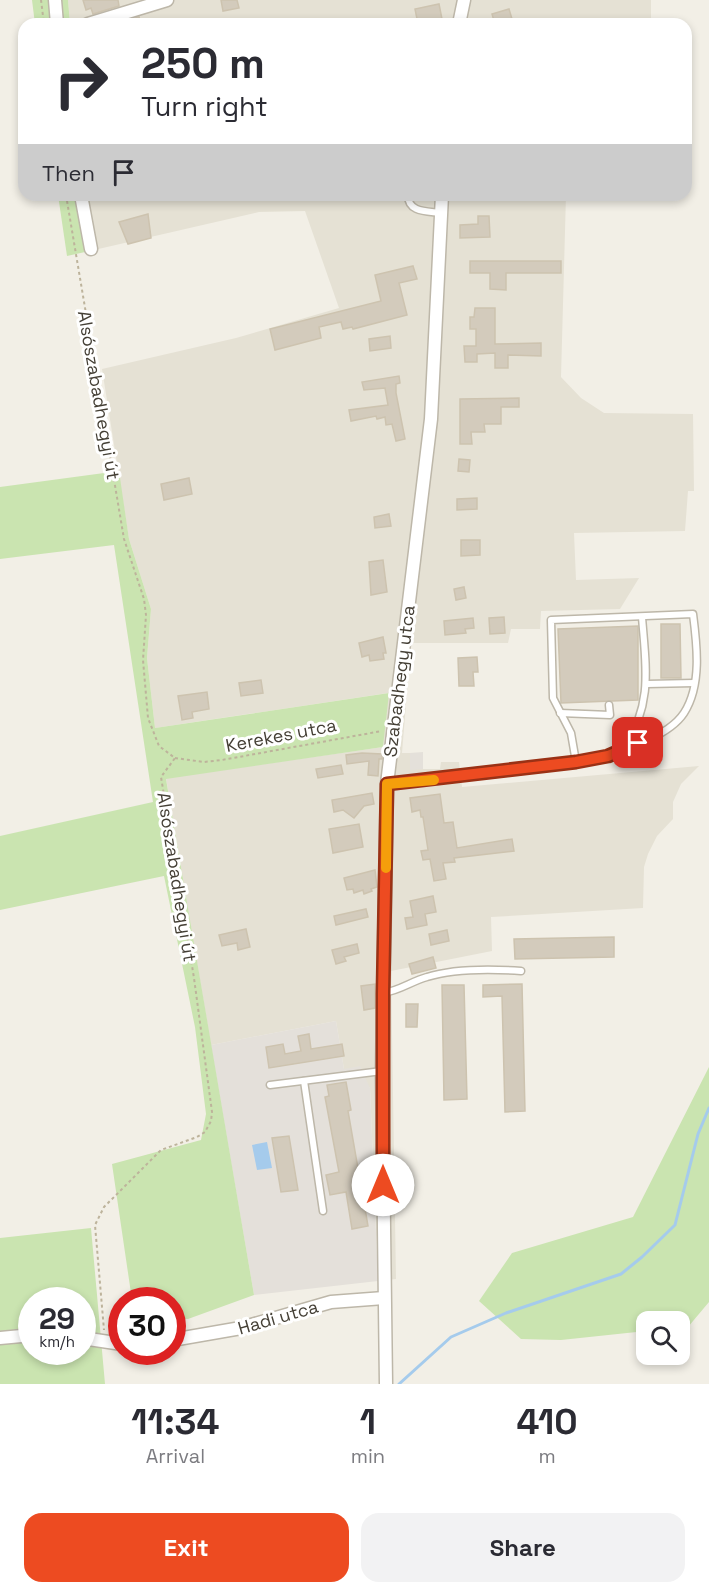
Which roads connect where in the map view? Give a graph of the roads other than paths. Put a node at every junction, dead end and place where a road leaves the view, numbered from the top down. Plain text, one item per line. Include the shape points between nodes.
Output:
1 (55, 0) edge
2 (167, 0) edge
3 (464, 0) edge
4 (56, 18) edge
5 (108, 18) edge
6 (460, 18) edge
7 (82, 201) edge
8 (409, 201) edge
9 (442, 201) edge
10 (441, 213) junction
11 (91, 249) dead end
12 (642, 617) junction
13 (694, 683) junction
14 (647, 684) junction
15 (609, 705) dead end
16 (560, 713) junction
17 (624, 749) junction
18 (576, 762) junction
19 (387, 784) junction
20 (521, 971) dead end
21 (383, 993) junction
22 (382, 1071) junction
23 (304, 1081) junction
24 (270, 1085) dead end
25 (323, 1211) dead end
26 (384, 1298) junction
27 (18, 1336) edge
28 (0, 1338) edge
29 (186, 1338) edge
30 (386, 1384) edge

1 - 4 street
2 - 5 street
3 - 6 street
7 - 11 street
8 - 10 lane via 414,209
9 - 10 street, Szabadhegy utca
10 - 19 street, Szabadhegy utca via 431,419
12 - 13 lane via 693,614 697,654
12 - 14 lane
12 - 16 lane via 551,620 553,698
13 - 14 lane
13 - 17 lane via 688,706 675,723
14 - 17 lane via 642,713
15 - 16 lane via 610,715
16 - 18 lane via 571,733
17 - 18 lane
18 - 19 lane
19 - 21 street, Szabadhegy utca
20 - 21 lane via 438,974
21 - 22 street, Szabadhegy utca
22 - 23 lane
22 - 26 street, Szabadhegy utca
23 - 24 lane
23 - 25 lane
26 - 29 street, Hadi utca via 331,1302 241,1329
26 - 30 street, Szabadhegy utca
27 - 28 street

